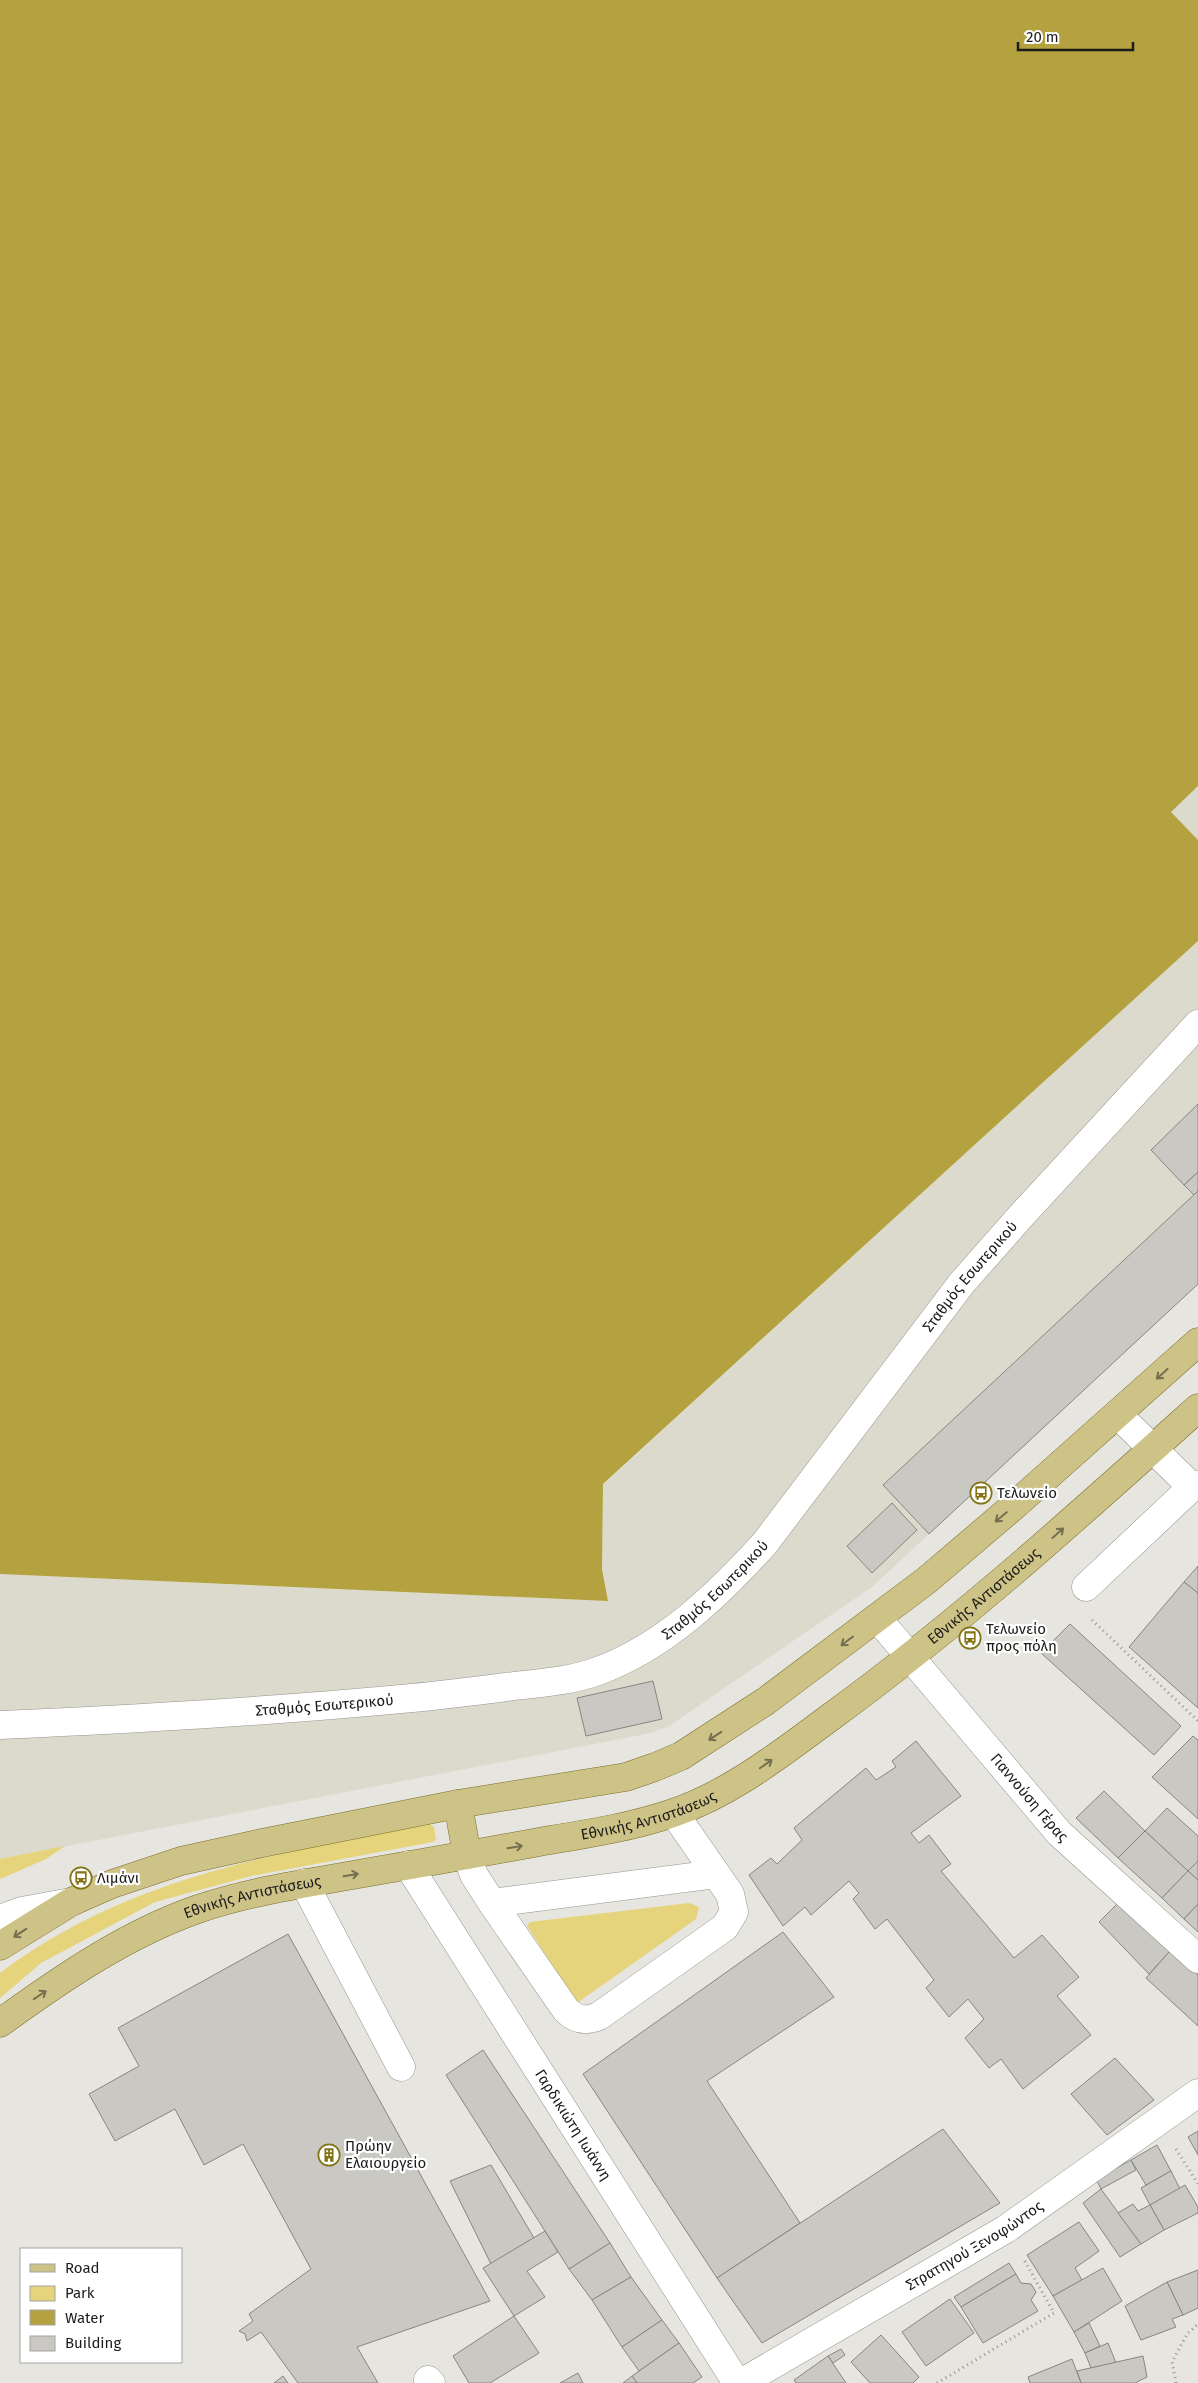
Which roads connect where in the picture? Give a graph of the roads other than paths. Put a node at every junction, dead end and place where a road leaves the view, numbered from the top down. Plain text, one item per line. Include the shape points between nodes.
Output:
1 (1198, 1024) edge
2 (1198, 1342) edge
3 (1198, 1408) edge
4 (1117, 1414) junction
5 (1152, 1449) junction
6 (1195, 1486) edge
7 (1086, 1587) dead end
8 (878, 1618) junction
9 (909, 1657) junction
10 (0, 1725) edge
11 (458, 1804) junction
12 (674, 1813) junction
13 (467, 1855) junction
14 (408, 1865) junction
15 (716, 1874) junction
16 (304, 1883) junction
17 (71, 1902) junction
18 (492, 1903) junction
19 (0, 1918) edge
20 (0, 1946) edge
21 (1198, 1959) edge
22 (0, 2023) edge
23 (401, 2067) dead end
24 (1198, 2093) edge
25 (739, 2383) edge

1 - 10 street, Σταθμός Εσωτερικού via 961,1284 765,1543 675,1629 631,1656 598,1671 554,1683 450,1695
2 -> 4 main road
3 - 5 main road, Εθνικής Αντιστάσεως
4 - 5 street
4 -> 8 main road via 962,1550
5 - 6 street
9 -> 5 main road, Εθνικής Αντιστάσεως via 1028,1560
6 - 7 street
8 - 9 street, Γιαννούση Γέρας
8 -> 11 main road via 735,1723 655,1768 626,1777
12 -> 9 main road, Εθνικής Αντιστάσεως via 754,1772
9 - 21 street, Γιαννούση Γέρας via 1059,1833
11 - 13 main road
11 - 17 main road via 199,1857 129,1878
13 -> 12 main road, Εθνικής Αντιστάσεως via 589,1834
12 - 15 street
13 - 14 main road, Εθνικής Αντιστάσεως
13 - 18 street via 474,1875
16 -> 14 main road, Εθνικής Αντιστάσεως
14 - 25 street, Γαρδικιώτη Ιωάννη
15 - 18 street
15 - 18 street via 734,1902 734,1912 725,1927 590,2020 572,2017 566,2010
22 -> 16 main road, Εθνικής Αντιστάσεως via 75,1971 167,1921 232,1899
16 - 23 street
17 - 19 street
17 -> 20 main road
24 - 25 street, Στρατηγού Ξενοφώντος via 1006,2229

